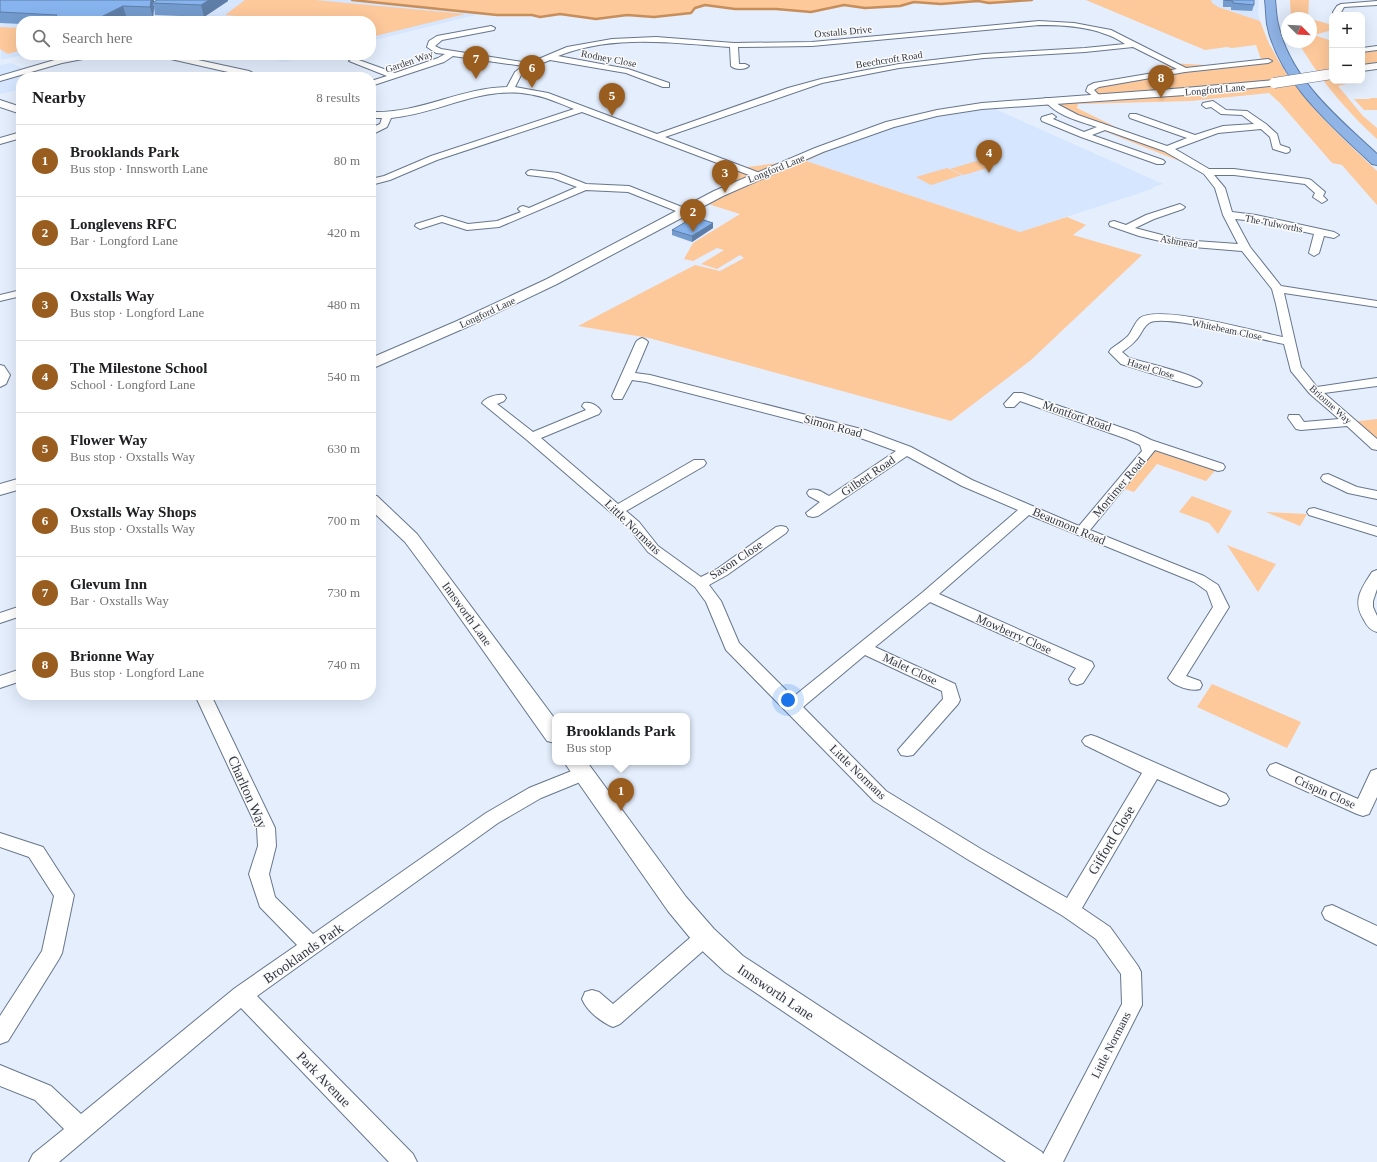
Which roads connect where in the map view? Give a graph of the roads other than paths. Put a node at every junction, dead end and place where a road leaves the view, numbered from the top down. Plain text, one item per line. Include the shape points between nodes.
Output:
1 (1270, 0) edge
2 (1377, 3) edge
3 (1335, 10) dead end
4 (492, 28) dead end
5 (734, 45) junction
6 (1132, 45) junction
7 (1375, 49) edge
8 (1365, 50) edge
9 (452, 53) junction
10 (548, 57) junction
11 (69, 60) edge
12 (186, 60) edge
13 (353, 61) dead end
14 (1268, 61) dead end
15 (530, 65) junction
16 (745, 66) dead end
17 (1377, 66) edge
18 (1306, 68) dead end
19 (1365, 68) edge
20 (1185, 70) junction
21 (25, 72) edge
22 (236, 72) edge
23 (1329, 74) edge
24 (16, 75) edge
25 (396, 76) junction
26 (0, 79) edge
27 (376, 82) edge
28 (670, 85) dead end
29 (510, 89) junction
30 (1097, 97) junction
31 (1048, 100) junction
32 (0, 103) edge
33 (1214, 104) dead end
34 (582, 108) junction
35 (16, 109) edge
36 (1254, 111) dead end
37 (1244, 113) junction
38 (376, 115) edge
39 (387, 116) junction
40 (1133, 116) dead end
41 (1045, 119) dead end
42 (1263, 126) junction
43 (1106, 127) junction
44 (376, 129) edge
45 (1084, 135) junction
46 (16, 136) edge
47 (657, 137) junction
48 (1195, 138) junction
49 (0, 141) edge
50 (1377, 146) edge
51 (1167, 149) junction
52 (1286, 150) dead end
53 (1377, 161) edge
54 (1160, 162) dead end
55 (412, 167) junction
56 (425, 171) dead end
57 (1208, 172) junction
58 (531, 173) dead end
59 (757, 175) junction
60 (376, 181) edge
61 (585, 188) junction
62 (1318, 198) dead end
63 (1191, 210) dead end
64 (684, 211) junction
65 (1228, 215) junction
66 (1114, 224) dead end
67 (420, 226) dead end
68 (1127, 228) junction
69 (1320, 232) junction
70 (1334, 235) dead end
71 (1245, 248) junction
72 (1312, 249) dead end
73 (1277, 289) junction
74 (16, 294) edge
75 (0, 298) edge
76 (1377, 304) edge
77 (1144, 321) joint
78 (1288, 341) junction
79 (642, 342) dead end
80 (376, 362) edge
81 (0, 369) edge
82 (628, 376) junction
83 (1190, 379) dead end
84 (1374, 380) edge
85 (0, 383) edge
86 (1314, 391) junction
87 (618, 396) dead end
88 (488, 403) dead end
89 (1010, 404) dead end
90 (588, 406) dead end
91 (1294, 418) dead end
92 (1351, 422) junction
93 (532, 438) junction
94 (1146, 443) junction
95 (1377, 446) edge
96 (906, 450) junction
97 (699, 463) dead end
98 (670, 464) dead end
99 (1218, 467) dead end
100 (683, 472) junction
101 (1328, 478) dead end
102 (16, 485) edge
103 (0, 490) edge
104 (814, 493) dead end
105 (1377, 494) edge
106 (831, 502) junction
107 (376, 505) edge
108 (1028, 509) junction
109 (617, 510) junction
110 (1314, 512) dead end
111 (813, 513) dead end
112 (1080, 532) junction
113 (1377, 532) edge
114 (778, 536) dead end
115 (1377, 575) edge
116 (700, 584) junction
117 (928, 595) junction
118 (1377, 626) edge
119 (864, 648) junction
120 (16, 677) edge
121 (1077, 678) dead end
122 (0, 682) edge
123 (1194, 685) dead end
124 (205, 700) edge
125 (792, 707) junction
126 (552, 731) edge
127 (1091, 741) dead end
128 (907, 750) dead end
129 (580, 768) edge
130 (1153, 770) junction
131 (1276, 770) dead end
132 (1377, 776) edge
133 (1220, 799) dead end
134 (0, 840) edge
135 (1070, 910) junction
136 (1332, 913) dead end
137 (1377, 936) edge
138 (705, 937) junction
139 (312, 946) junction
140 (242, 996) junction
141 (592, 999) dead end
142 (0, 1034) edge
143 (0, 1075) edge
144 (80, 1129) junction
145 (41, 1162) edge
146 (405, 1162) edge
147 (1032, 1162) edge
148 (1051, 1162) edge

1 - 53 highway via 1274,30 1291,69 1321,107
2 - 3 street via 1343,5
4 - 9 street via 481,28 440,38 432,43 431,47 434,49
5 - 6 street, Oxstalls Drive via 833,43 928,32 1058,23 1096,28
5 - 10 street, Oxstalls Drive via 632,39 591,44
5 - 16 street via 735,66
6 - 20 street, Oxstalls Drive
6 - 47 street, Beechcroft Road via 984,56 856,74 791,90
7 - 8 street
9 - 15 street
9 - 25 street, Garden Way via 441,60
10 - 15 street, Oxstalls Drive
10 - 28 street, Rodney Close via 628,71
11 - 21 street
12 - 22 street
13 - 25 street
14 - 20 street, Longford Lane
15 - 29 street, Oxstalls Drive via 518,74
17 - 19 street
18 - 50 highway via 1323,91
20 - 30 street, Longford Lane via 1097,85 1090,91
23 - 30 street, Longford Lane, bridge via 1186,92
24 - 26 street
25 - 27 street, Garden Way
29 - 34 street via 545,94
29 - 39 street via 474,94 416,112
30 - 31 street, Longford Lane
31 - 43 street, Brionne Way via 1075,117
31 - 59 street, Longford Lane via 979,106 913,118 846,139
32 - 35 street
33 - 37 street via 1224,112
34 - 47 street
34 - 55 street
36 - 37 street
37 - 42 street
38 - 39 street
39 - 44 street via 384,125
40 - 48 street via 1146,117
41 - 45 street
42 - 48 street via 1234,128
42 - 52 street via 1274,136 1272,148
43 - 45 street
43 - 51 street, Brionne Way
45 - 54 street
46 - 49 street
47 - 59 street
48 - 51 street
51 - 57 street, Brionne Way
55 - 56 street
55 - 60 street
57 - 62 street via 1241,172 1310,181 1320,192
57 - 65 street, Brionne Way via 1220,188
58 - 61 street via 555,175
59 - 64 street, Longford Lane
61 - 64 street via 629,190
61 - 67 street via 499,224 465,229 445,217
63 - 68 street via 1181,204
64 - 80 street, Longford Lane via 556,280
65 - 69 street, The Tulworths via 1256,218
65 - 71 street, Brionne Way
66 - 68 street, Ashmead
68 - 71 street, Ashmead via 1181,243
69 - 70 street, The Tulworths
69 - 72 street, The Tulworths
71 - 73 street, Brionne Way
73 - 76 street via 1324,293
73 - 78 street, Brionne Way
74 - 75 street
77 - 78 street, Whitebeam Close via 1166,312
77 - 83 street, Hazel Close via 1132,338 1115,352 1125,361
78 - 86 street, Brionne Way via 1295,368
79 - 82 street
81 - 85 street via 4,375
82 - 87 street
82 - 96 street, Simon Road via 646,378 860,433
84 - 86 street
86 - 92 street, Brionne Way
88 - 93 street, Little Normans
89 - 94 street, Montfort Road via 1018,396
90 - 93 street via 595,412
91 - 92 street via 1301,426
92 - 95 street, Brionne Way
93 - 109 street, Little Normans
94 - 99 street, Mortimer Road
94 - 112 street, Mortimer Road via 1149,451
96 - 106 street, Gilbert Road
96 - 108 street, Simon Road via 967,483
97 - 100 street
98 - 100 street
100 - 109 street
101 - 105 street via 1353,490
102 - 103 street
104 - 106 street, Gilbert Road
106 - 111 street, Gilbert Road
107 - 126 street, Innsworth Lane via 411,538
108 - 112 street, Beaumont Road
108 - 117 street, Beaumont Road
109 - 116 street, Little Normans via 634,525 653,549
110 - 113 street
112 - 123 street, Beaumont Road via 1199,579 1213,588 1221,607 1176,678
114 - 116 street, Saxon Close
115 - 118 street via 1365,599 1365,610
116 - 125 street, Little Normans via 713,601 732,646
117 - 119 street, Beaumont Road
117 - 121 street, Mowberry Close via 1086,666
119 - 125 street, Beaumont Road
119 - 128 street, Malet Close via 949,688 952,700
120 - 122 street
124 - 139 street, Charlton Way via 266,828 267,846 259,874 267,901
125 - 135 street, Little Normans via 880,796
127 - 130 street
129 - 138 street, Innsworth Lane via 677,904
129 - 139 street, Brooklands Park via 492,818
130 - 133 street
130 - 135 street, Gifford Close
131 - 132 street, Crispin Close via 1363,809
134 - 142 street via 36,852 64,894 52,953
135 - 148 street, Little Normans via 1103,933 1131,972 1132,1005
136 - 137 street
138 - 141 street via 612,1018
138 - 147 street, Innsworth Lane via 734,964
139 - 140 street, Brooklands Park
140 - 144 street, Brooklands Park
140 - 146 street, Park Avenue
143 - 144 street via 43,1093
144 - 145 street, Brooklands Park

